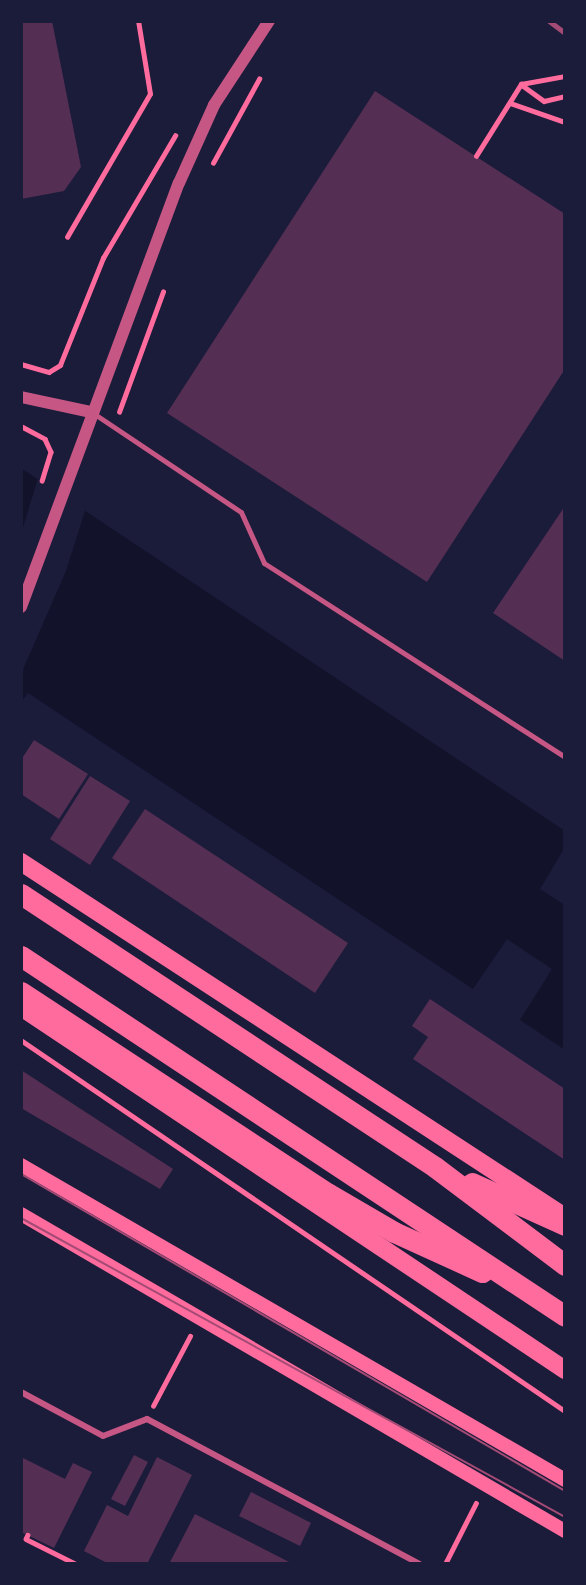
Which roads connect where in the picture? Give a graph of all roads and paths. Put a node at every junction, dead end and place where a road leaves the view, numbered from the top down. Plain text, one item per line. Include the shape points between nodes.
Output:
1 (138, 21) edge
2 (269, 21) edge
3 (266, 67) dead end
4 (565, 76) edge
5 (521, 84) junction
6 (565, 96) edge
7 (509, 103) junction
8 (565, 122) edge
9 (180, 127) dead end
10 (476, 156) dead end
11 (207, 176) dead end
12 (67, 237) dead end
13 (165, 284) dead end
14 (21, 364) edge
15 (21, 397) edge
16 (91, 412) junction
17 (21, 426) edge
18 (112, 426) junction
19 (42, 481) dead end
20 (21, 607) edge
21 (565, 757) edge
22 (21, 862) edge
23 (21, 894) edge
24 (21, 956) edge
25 (21, 992) edge
26 (21, 1007) edge
27 (21, 1040) edge
28 (21, 1166) edge
29 (435, 1167) junction
30 (21, 1214) edge
31 (565, 1217) edge
32 (565, 1225) edge
33 (565, 1265) edge
34 (565, 1296) edge
35 (565, 1316) edge
36 (192, 1333) dead end
37 (565, 1370) edge
38 (21, 1392) edge
39 (565, 1411) edge
40 (146, 1419) junction
41 (565, 1480) edge
42 (480, 1495) dead end
43 (565, 1531) edge
44 (28, 1535) dead end
45 (76, 1564) edge
46 (420, 1564) edge
47 (445, 1564) edge

1 - 12 path via 150,94
2 - 16 street via 214,105
3 - 11 path
4 - 5 path
5 - 6 path via 544,101
5 - 7 path
7 - 8 path
7 - 10 path
9 - 14 path via 103,258 60,365 48,372
13 - 18 path
15 - 16 street
16 - 18 lane
16 - 20 street
17 - 19 path via 45,439 51,452
18 - 21 lane via 241,512 264,563
22 - 31 main road
23 - 29 highway
24 - 35 highway
25 - 34 highway via 394,1232 481,1271
26 - 37 main road
27 - 39 path
28 - 41 main road
29 - 32 highway
29 - 33 highway
30 - 43 main road
36 - 40 path
38 - 40 street via 103,1436
40 - 46 street
42 - 47 path
44 - 45 path via 26,1539

